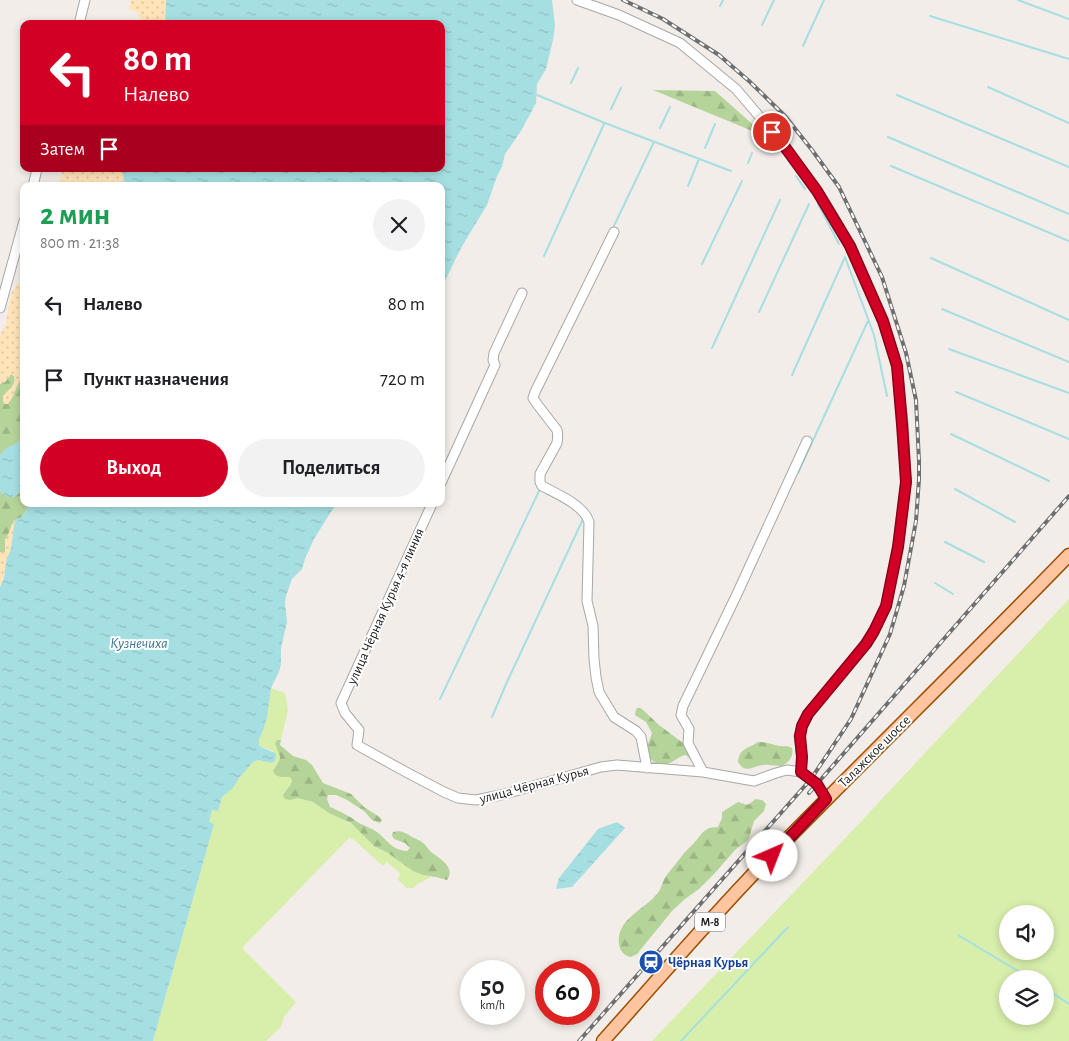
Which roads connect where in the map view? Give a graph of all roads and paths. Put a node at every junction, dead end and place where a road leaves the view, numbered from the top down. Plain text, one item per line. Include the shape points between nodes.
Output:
1 (85, 0) edge
2 (577, 0) edge
3 (80, 20) edge
4 (614, 232) dead end
5 (20, 236) edge
6 (522, 293) dead end
7 (0, 308) edge
8 (807, 441) dead end
9 (445, 474) edge
10 (431, 507) edge
11 (1069, 555) edge
12 (342, 708) joint
13 (647, 768) junction
14 (703, 772) junction
15 (801, 772) junction
16 (826, 799) junction
17 (603, 1041) edge

1 - 3 street
2 - 15 street via 619,15 680,44 736,89 782,143 838,225 883,321 897,366 906,482 886,606 866,644 808,714 800,736
4 - 13 street via 533,398 558,433 540,474 540,482 579,507 589,522 587,601 594,626 594,659 600,692 614,716 636,730 641,738
5 - 7 street
6 - 9 street via 494,353 495,365
8 - 14 street via 683,706 681,716 689,729 688,744
10 - 12 street, улица Чёрная Курья 4-я линия via 341,703
11 - 16 main road, Талажское шоссе / М-8
12 - 13 street, улица Чёрная Курья via 359,730 358,745 458,798 476,800 505,794 601,767
13 - 14 street
14 - 15 street via 754,781 787,770
15 - 16 street via 817,784
16 - 17 main road, Талажское шоссе / М-8 via 746,882

